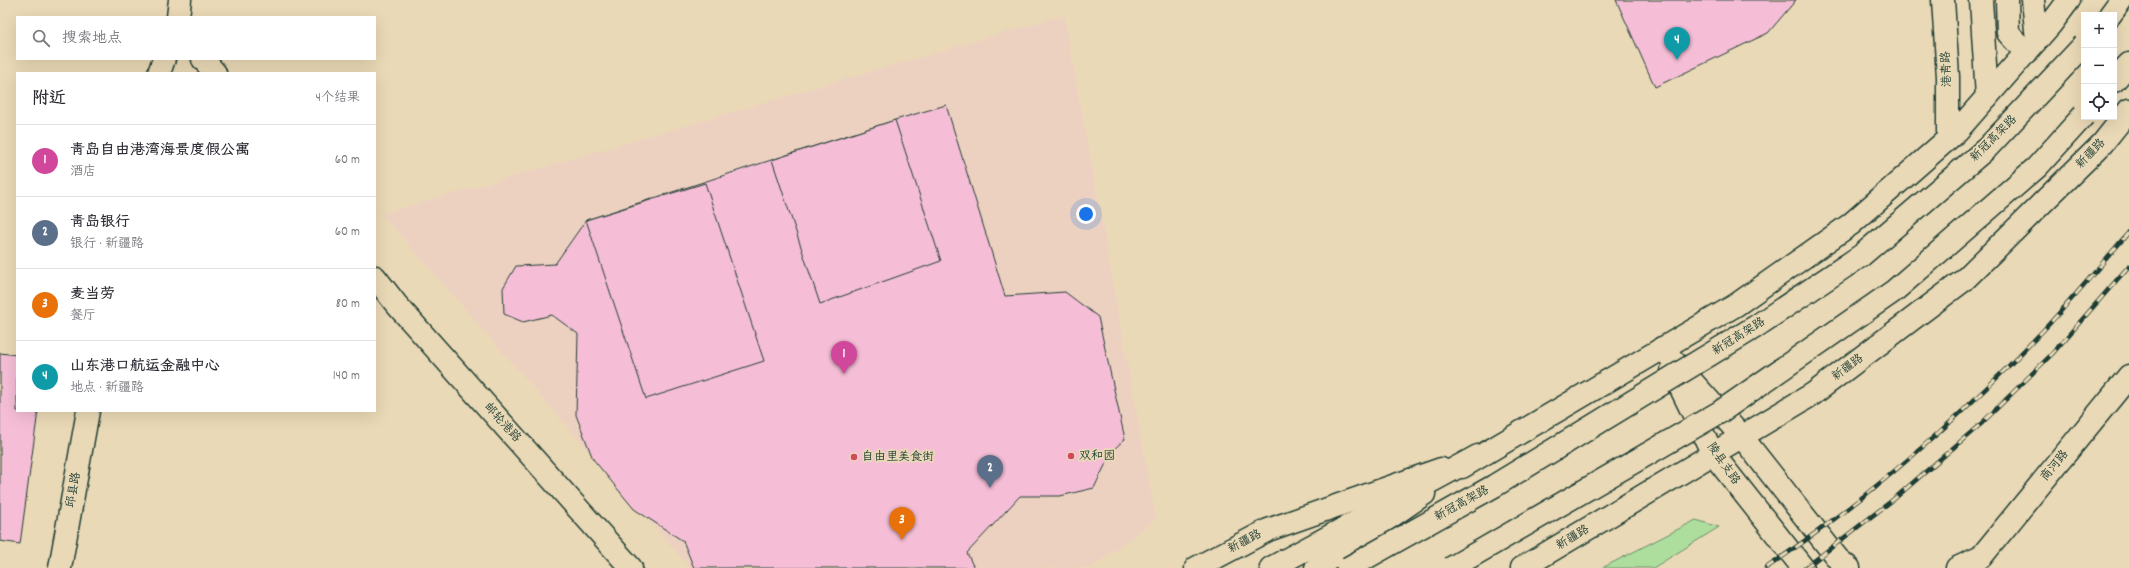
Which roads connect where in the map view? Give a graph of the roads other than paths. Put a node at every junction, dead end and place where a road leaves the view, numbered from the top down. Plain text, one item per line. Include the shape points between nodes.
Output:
1 (180, 0) edge
2 (1943, 0) edge
3 (1981, 0) edge
4 (2007, 0) edge
5 (2034, 0) edge
6 (2069, 0) edge
7 (2121, 0) edge
8 (2112, 12) edge
9 (178, 16) edge
10 (2031, 46) junction
11 (2081, 48) edge
12 (164, 60) edge
13 (204, 60) edge
14 (2129, 64) edge
15 (159, 72) edge
16 (214, 72) edge
17 (2117, 78) edge
18 (1987, 97) junction
19 (2129, 110) edge
20 (2081, 117) edge
21 (1948, 138) junction
22 (376, 278) edge
23 (1662, 348) junction
24 (2129, 376) edge
25 (88, 412) edge
26 (1742, 437) junction
27 (1713, 454) junction
28 (1478, 456) junction
29 (1981, 562) edge
30 (60, 568) edge
31 (631, 568) edge
32 (1196, 568) edge
33 (1271, 568) edge
34 (1316, 568) edge
35 (1348, 568) edge
36 (1451, 568) edge
37 (1522, 568) edge
38 (1803, 568) edge
39 (1849, 568) edge
40 (1958, 568) edge

1 - 9 main road
2 - 21 main road, 港青路 via 1948,77
3 - 18 main road
4 - 10 main road via 2008,33
5 - 10 main road
6 - 10 main road, 新疆路
7 - 8 main road
10 - 18 main road, 新疆路
11 - 35 main road, 新冠高架路, bridge via 1987,148 1862,255 1755,328 1494,486
12 - 15 main road
13 - 16 main road
14 - 17 main road
18 - 21 main road, 新疆路
19 - 26 main road, 新疆路 via 2102,144 1964,280 1813,394
20 - 36 main road, bridge via 2037,167 1894,291 1720,412
21 - 23 main road, 新疆路 via 1851,224 1736,305
22 - 31 main road, 邮轮港路
23 - 26 main road
23 - 27 main road, 陵县支路
23 - 28 main road, 新疆路
24 - 29 main road, 商河路
25 - 30 main road, 邱县路
26 - 27 main road, 新疆路
26 - 39 main road via 1838,559
27 - 37 main road, 新疆路
27 - 38 main road, 陵县支路
28 - 32 main road, 新疆路 via 1268,530
28 - 33 main road
28 - 34 main road, 新疆路
29 - 40 main road

